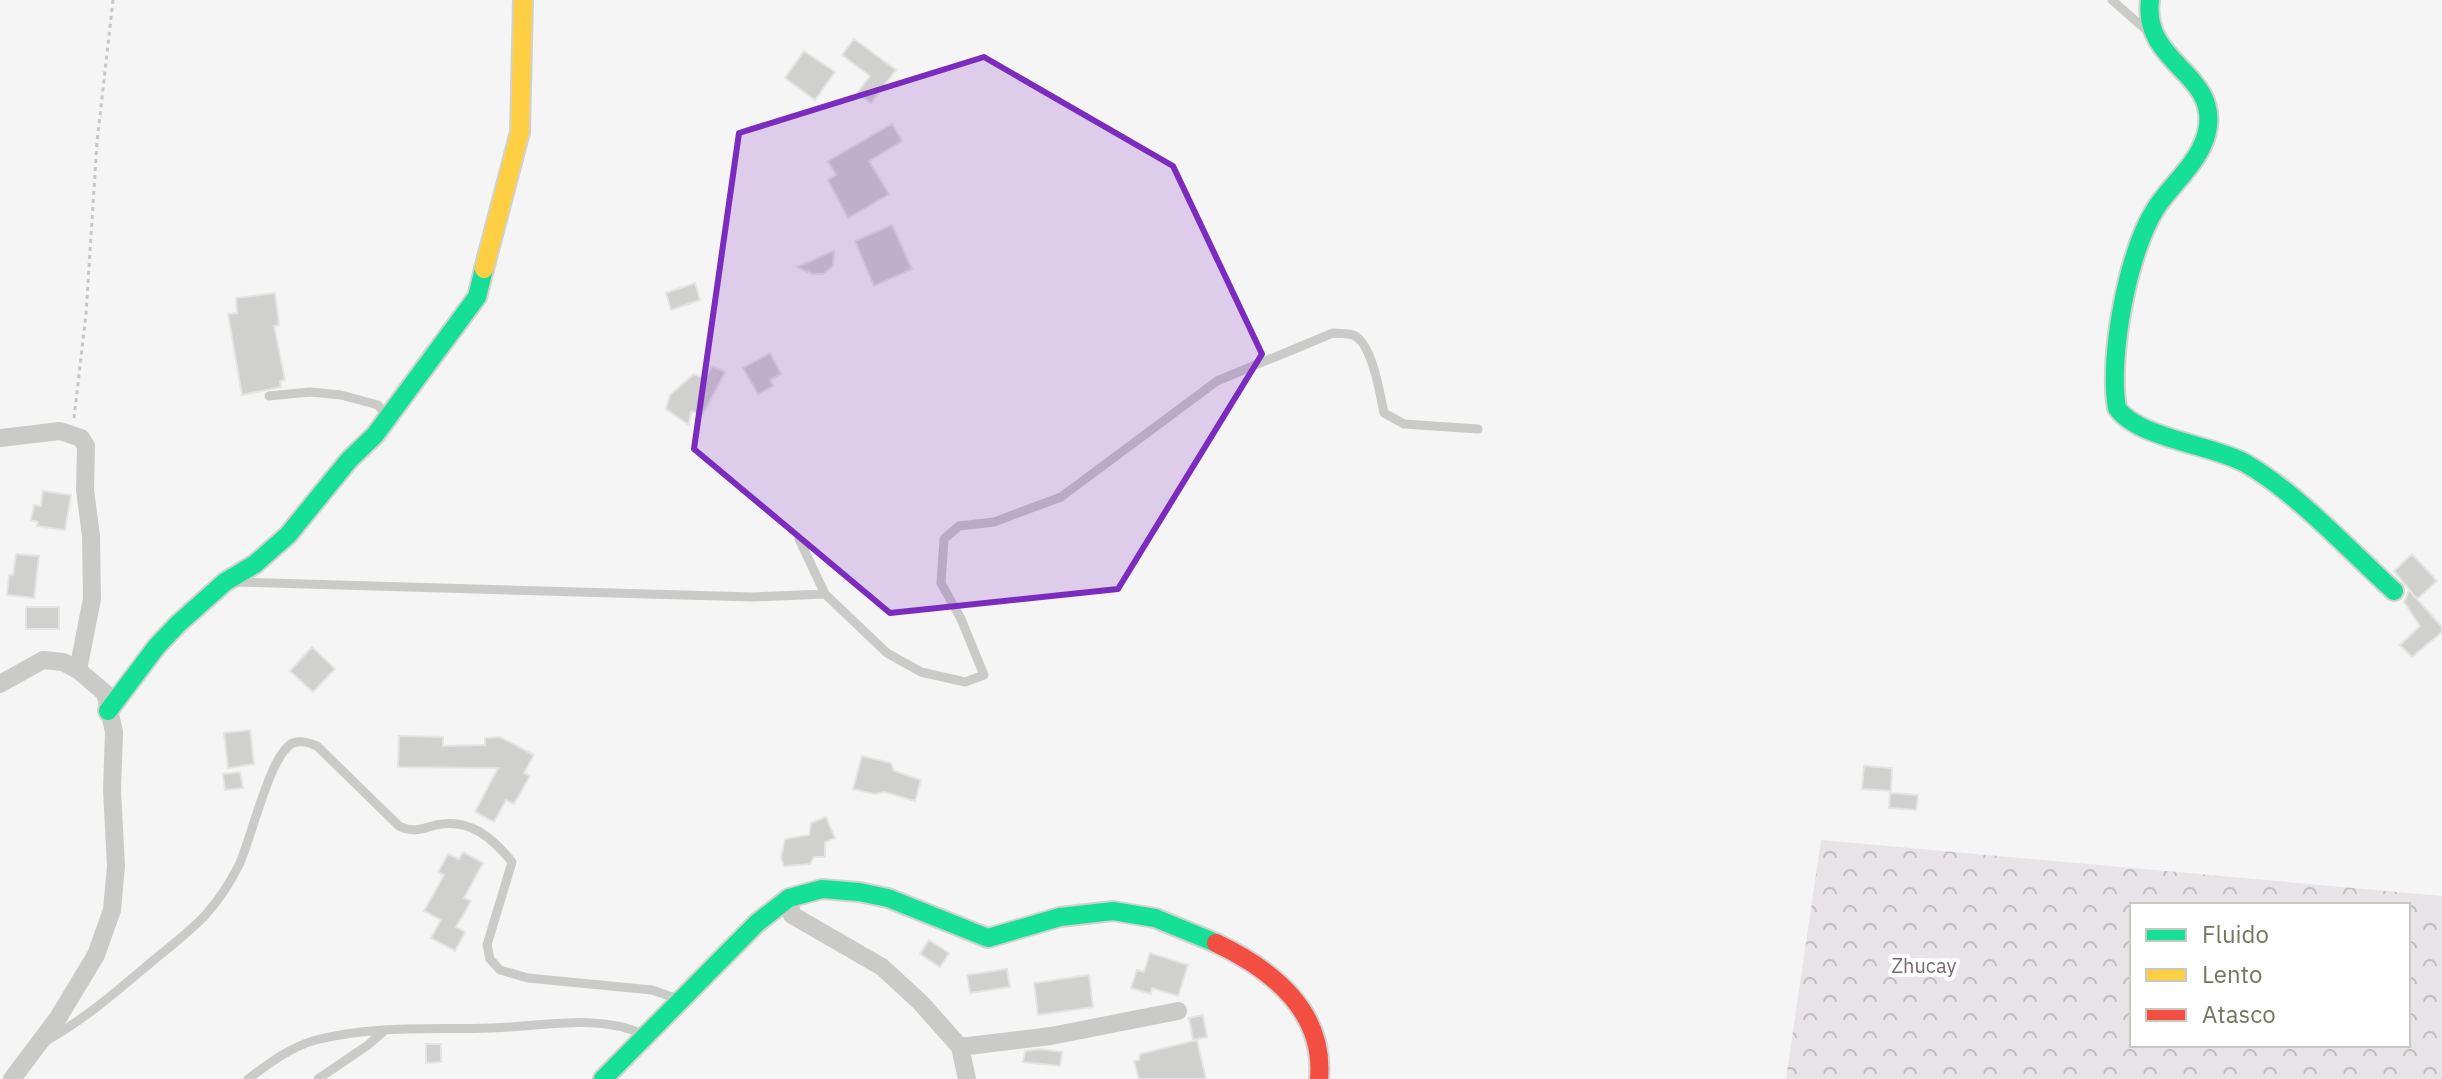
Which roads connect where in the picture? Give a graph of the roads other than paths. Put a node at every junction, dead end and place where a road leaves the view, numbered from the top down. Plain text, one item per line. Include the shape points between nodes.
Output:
1 (523, 0) edge
2 (2112, 0) edge
3 (2150, 0) edge
4 (2154, 37) junction
5 (269, 396) dead end
6 (388, 418) junction
7 (1478, 429) dead end
8 (0, 438) edge
9 (799, 539) dead end
10 (225, 582) junction
11 (2394, 591) dead end
12 (825, 594) junction
13 (78, 670) junction
14 (0, 684) edge
15 (108, 711) junction
16 (789, 898) junction
17 (682, 1000) junction
18 (1178, 1011) dead end
19 (384, 1031) junction
20 (646, 1035) junction
21 (37, 1047) junction
22 (960, 1047) junction
23 (12, 1079) edge
24 (248, 1079) edge
25 (318, 1079) edge
26 (603, 1079) edge
27 (967, 1079) edge
28 (1319, 1079) edge

1 - 6 street via 520,132 477,297
2 - 4 lane
3 - 4 street via 2148,19
4 - 11 street via 2200,91 2209,107 2207,131 2199,151 2153,213 2133,260 2116,405 2135,424 2244,462 2288,494
5 - 6 lane via 341,395 378,405
6 - 10 street via 288,535
7 - 12 lane via 1404,424 1384,413 1363,341 1333,333 1217,381 1061,497 994,522 959,526 944,539 941,583 984,675 965,682 921,672 887,653
8 - 13 street via 60,431 81,438 86,446 92,599
9 - 12 lane
10 - 12 lane via 753,597
10 - 15 street via 157,646
13 - 14 street via 43,660
13 - 15 street via 105,693
15 - 21 street via 114,732 112,910 96,955
16 - 17 street
16 - 22 street via 792,915 882,967
16 - 28 street via 822,889 859,892 888,898 988,938 1066,915 1116,911 1166,922 1275,975 1310,1025 1321,1065
17 - 20 street
17 - 21 lane via 652,990 555,982 500,970 487,945 512,862 499,846 458,823 413,831 399,826 317,746 292,743 271,774 240,862 196,928 103,1005
18 - 22 street
19 - 20 lane via 582,1023 629,1027
19 - 24 lane via 312,1040
19 - 25 lane
20 - 26 street
21 - 23 street
22 - 27 street

